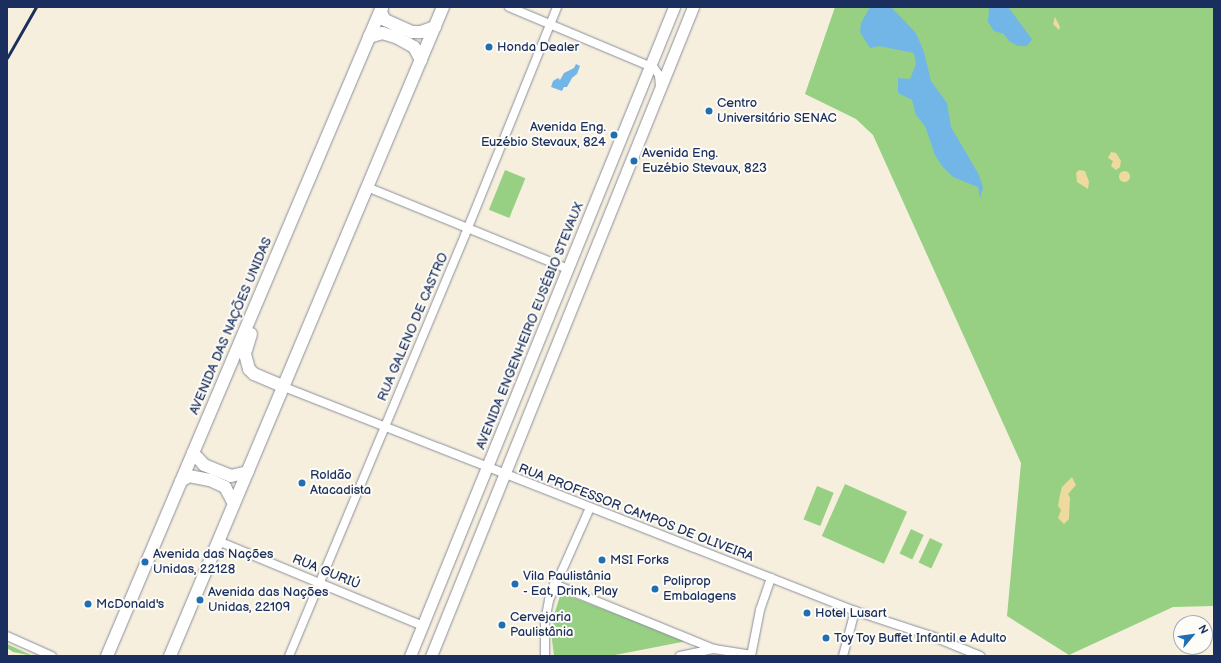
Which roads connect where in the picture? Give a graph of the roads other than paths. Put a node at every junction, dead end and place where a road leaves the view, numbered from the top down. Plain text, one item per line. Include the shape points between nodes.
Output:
1 (382, 7) edge
2 (443, 7) edge
3 (509, 7) edge
4 (557, 7) edge
5 (674, 7) edge
6 (693, 7) edge
7 (550, 25) junction
8 (435, 27) junction
9 (369, 37) junction
10 (421, 60) junction
11 (651, 67) junction
12 (660, 89) junction
13 (368, 187) junction
14 (468, 228) junction
15 (568, 269) junction
16 (264, 285) junction
17 (284, 387) junction
18 (518, 392) junction
19 (527, 420) junction
20 (383, 428) junction
21 (193, 453) junction
22 (487, 468) junction
23 (248, 472) junction
24 (505, 475) junction
25 (181, 481) junction
26 (234, 504) junction
27 (590, 508) junction
28 (218, 541) junction
29 (771, 578) junction
30 (319, 582) junction
31 (554, 584) junction
32 (855, 611) junction
33 (423, 626) junction
34 (7, 636) edge
35 (714, 649) junction
36 (433, 652) edge
37 (52, 656) edge
38 (107, 656) edge
39 (170, 656) edge
40 (290, 656) edge
41 (410, 656) edge
42 (546, 656) edge
43 (680, 656) edge
44 (751, 656) edge
45 (843, 656) edge
46 (980, 656) edge

1 - 8 highway via 381,13 385,20 412,32
1 - 9 highway, AVENIDA DAS NAÇÕES UNIDAS
2 - 8 highway
3 - 7 street
4 - 7 street, RUA GALENO DE CASTRO
5 - 11 main road, AVENIDA ENGENHEIRO EUSÉBIO STEVAUX
6 - 12 main road
7 - 11 street
7 - 14 street, RUA GALENO DE CASTRO
8 - 10 highway
9 - 10 highway via 382,33 396,37 414,47
9 - 16 highway, AVENIDA DAS NAÇÕES UNIDAS
10 - 13 highway
11 - 12 street via 659,75
11 - 15 main road, AVENIDA ENGENHEIRO EUSÉBIO STEVAUX
12 - 19 main road
13 - 14 street
13 - 17 highway
14 - 15 street
14 - 20 street, RUA GALENO DE CASTRO
15 - 18 main road, AVENIDA ENGENHEIRO EUSÉBIO STEVAUX
16 - 17 highway via 265,294 247,345 245,359 254,374
16 - 21 highway, AVENIDA DAS NAÇÕES UNIDAS
17 - 20 street, RUA PROFESSOR CAMPOS DE OLIVEIRA
17 - 23 highway
18 - 19 main road via 516,405
18 - 22 main road, AVENIDA ENGENHEIRO EUSÉBIO STEVAUX
19 - 24 main road
20 - 22 street, RUA PROFESSOR CAMPOS DE OLIVEIRA
20 - 30 street, RUA GALENO DE CASTRO
21 - 23 highway via 204,465 231,476
21 - 25 highway, AVENIDA DAS NAÇÕES UNIDAS
22 - 24 street, RUA PROFESSOR CAMPOS DE OLIVEIRA
22 - 33 main road, AVENIDA ENGENHEIRO EUSÉBIO STEVAUX
23 - 26 highway
24 - 27 street, RUA PROFESSOR CAMPOS DE OLIVEIRA
24 - 36 main road
25 - 26 highway via 189,476 210,480 225,487
25 - 38 highway, AVENIDA DAS NAÇÕES UNIDAS
26 - 28 highway
27 - 29 street, RUA PROFESSOR CAMPOS DE OLIVEIRA
27 - 31 street
28 - 30 street, RUA GURIÚ
28 - 39 highway
29 - 32 street, RUA PROFESSOR CAMPOS DE OLIVEIRA
29 - 44 street via 760,610
30 - 33 street, RUA GURIÚ
30 - 40 street, RUA GALENO DE CASTRO
31 - 35 street
31 - 42 street via 545,621
32 - 45 street
32 - 46 street, RUA PROFESSOR CAMPOS DE OLIVEIRA via 934,637
33 - 36 main road via 430,632
33 - 41 main road, AVENIDA ENGENHEIRO EUSÉBIO STEVAUX
34 - 37 street
35 - 43 street
35 - 44 street

